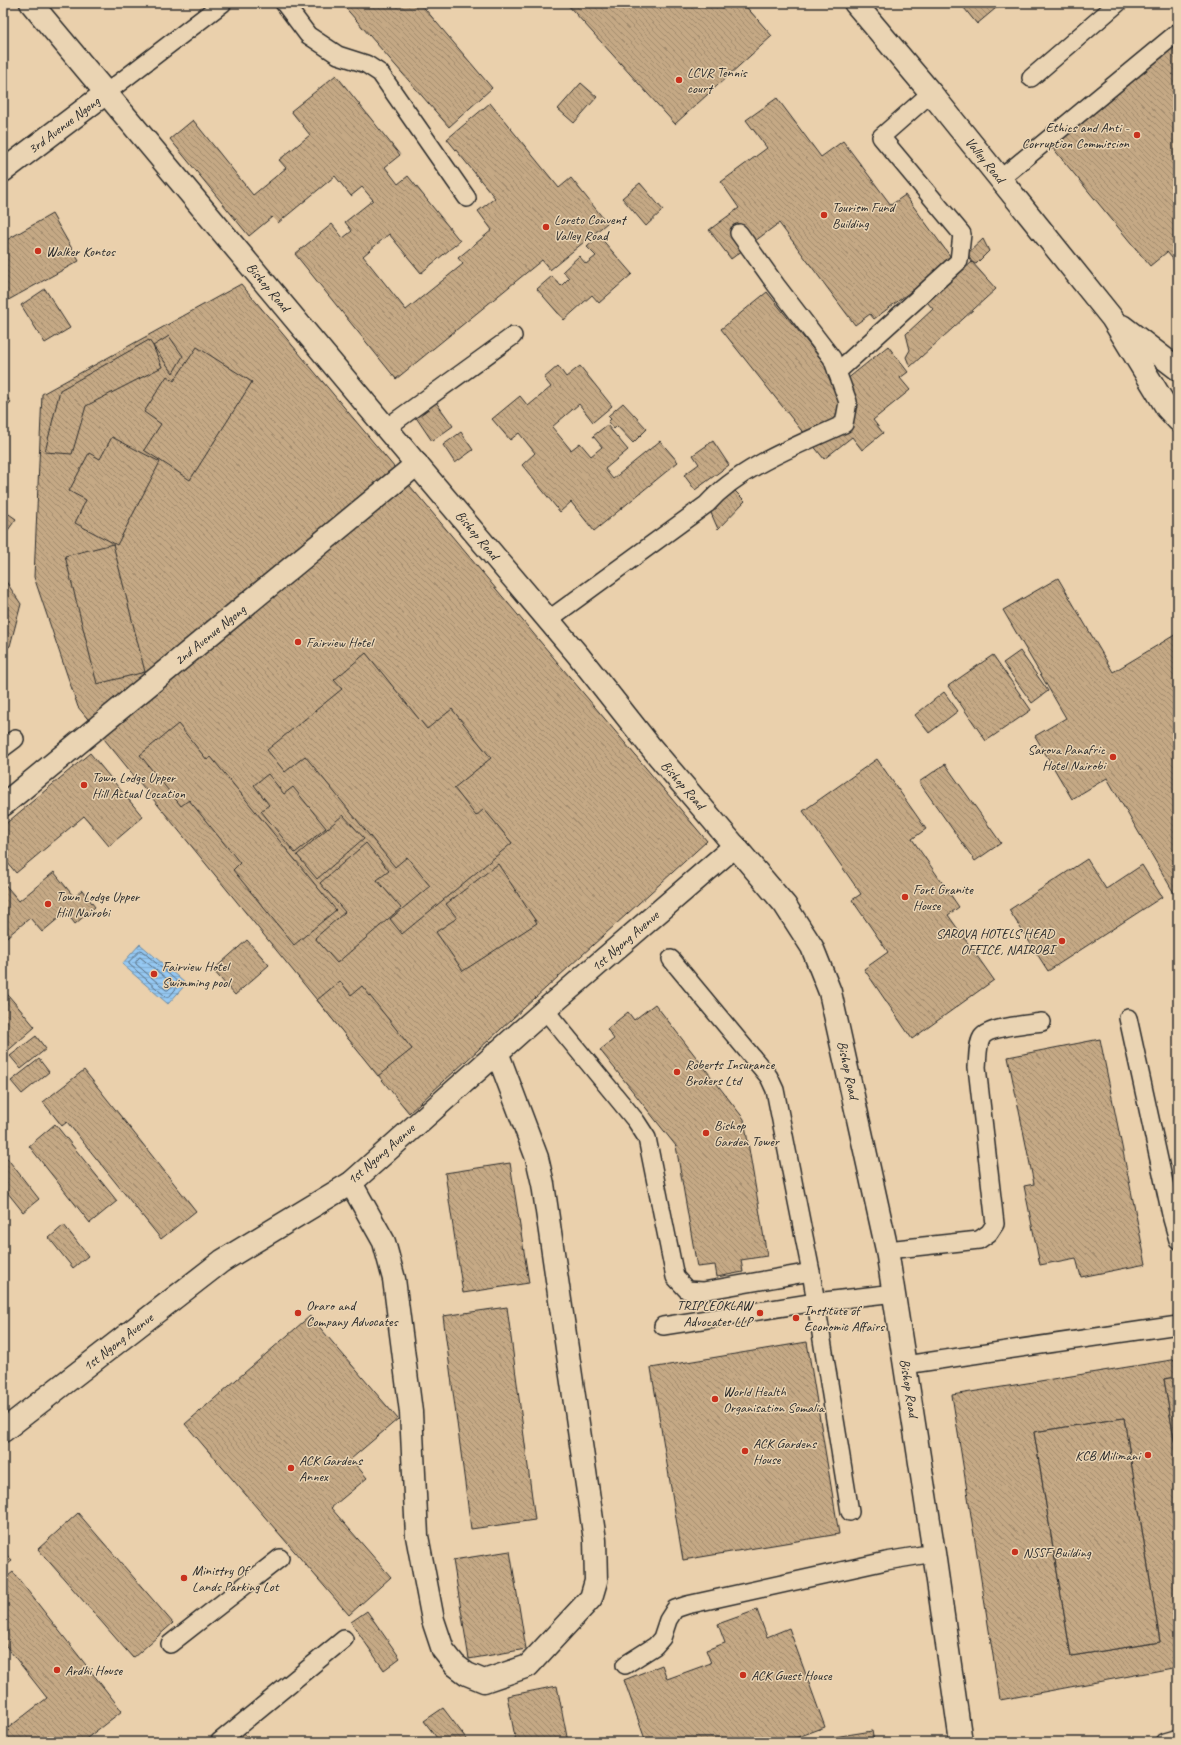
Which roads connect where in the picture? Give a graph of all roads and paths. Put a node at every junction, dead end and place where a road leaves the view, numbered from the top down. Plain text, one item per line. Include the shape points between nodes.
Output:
1 (31, 3) edge
2 (223, 3) edge
3 (284, 3) edge
4 (856, 3) edge
5 (1118, 3) edge
6 (1178, 32) edge
7 (1031, 78) dead end
8 (106, 93) junction
9 (931, 93) junction
10 (3, 171) edge
11 (1000, 179) junction
12 (467, 198) dead end
13 (739, 233) dead end
14 (1112, 318) junction
15 (513, 336) dead end
16 (1178, 369) edge
17 (837, 372) junction
18 (1178, 420) edge
19 (386, 428) junction
20 (417, 464) junction
21 (548, 620) junction
22 (3, 805) edge
23 (735, 846) junction
24 (671, 959) dead end
25 (545, 1010) junction
26 (1128, 1018) dead end
27 (1042, 1022) dead end
28 (497, 1052) junction
29 (351, 1182) junction
30 (1178, 1240) edge
31 (887, 1250) junction
32 (811, 1272) junction
33 (894, 1293) junction
34 (816, 1302) junction
35 (1178, 1325) edge
36 (663, 1326) dead end
37 (905, 1365) junction
38 (3, 1431) edge
39 (850, 1512) dead end
40 (934, 1553) junction
41 (280, 1558) dead end
42 (344, 1639) dead end
43 (170, 1644) dead end
44 (625, 1665) dead end
45 (1178, 1738) edge
46 (219, 1742) edge
47 (961, 1742) edge
48 (1164, 1742) edge

1 - 8 street, Bishop Road
2 - 8 lane
3 - 12 lane via 308,35 338,55 366,64 380,73
4 - 9 street, Valley Road
5 - 7 lane
6 - 11 lane
8 - 10 street, 3rd Avenue Ngong
8 - 19 street, Bishop Road
9 - 11 street, Valley Road
9 - 17 lane via 881,137 962,234 959,261
11 - 14 street, Valley Road
13 - 17 lane via 832,358
14 - 16 street, Valley Road
14 - 18 street, Valley Road via 1167,408
15 - 19 lane
17 - 21 lane via 848,402 844,424 757,465
19 - 20 street, Bishop Road
20 - 21 street, Bishop Road
20 - 22 street, 2nd Avenue Ngong
21 - 23 street, Bishop Road
23 - 25 street, 1st Ngong Avenue
23 - 31 street, Bishop Road via 785,905 812,947 830,992
24 - 32 lane via 769,1078 775,1090
25 - 28 street, 1st Ngong Avenue
25 - 32 lane via 647,1138 675,1277 687,1290 703,1291
26 - 30 lane
27 - 31 lane via 992,1030 983,1036 978,1049 977,1067 995,1224 989,1233 979,1240
28 - 29 street, 1st Ngong Avenue
28 - 29 street via 537,1158 543,1184 595,1540 596,1582 591,1598 528,1666 484,1681 467,1674 455,1665 443,1650 433,1620 417,1536 411,1412 394,1279 384,1242
29 - 38 street, 1st Ngong Avenue via 222,1261
31 - 33 street, Bishop Road
32 - 34 lane
33 - 34 lane
33 - 37 street, Bishop Road
34 - 36 lane
34 - 39 lane
35 - 37 lane
37 - 40 street, Bishop Road
40 - 44 lane via 886,1561 687,1605 676,1609 668,1620 662,1638 655,1646
40 - 47 street, Bishop Road
41 - 43 lane
42 - 46 lane
45 - 48 lane

